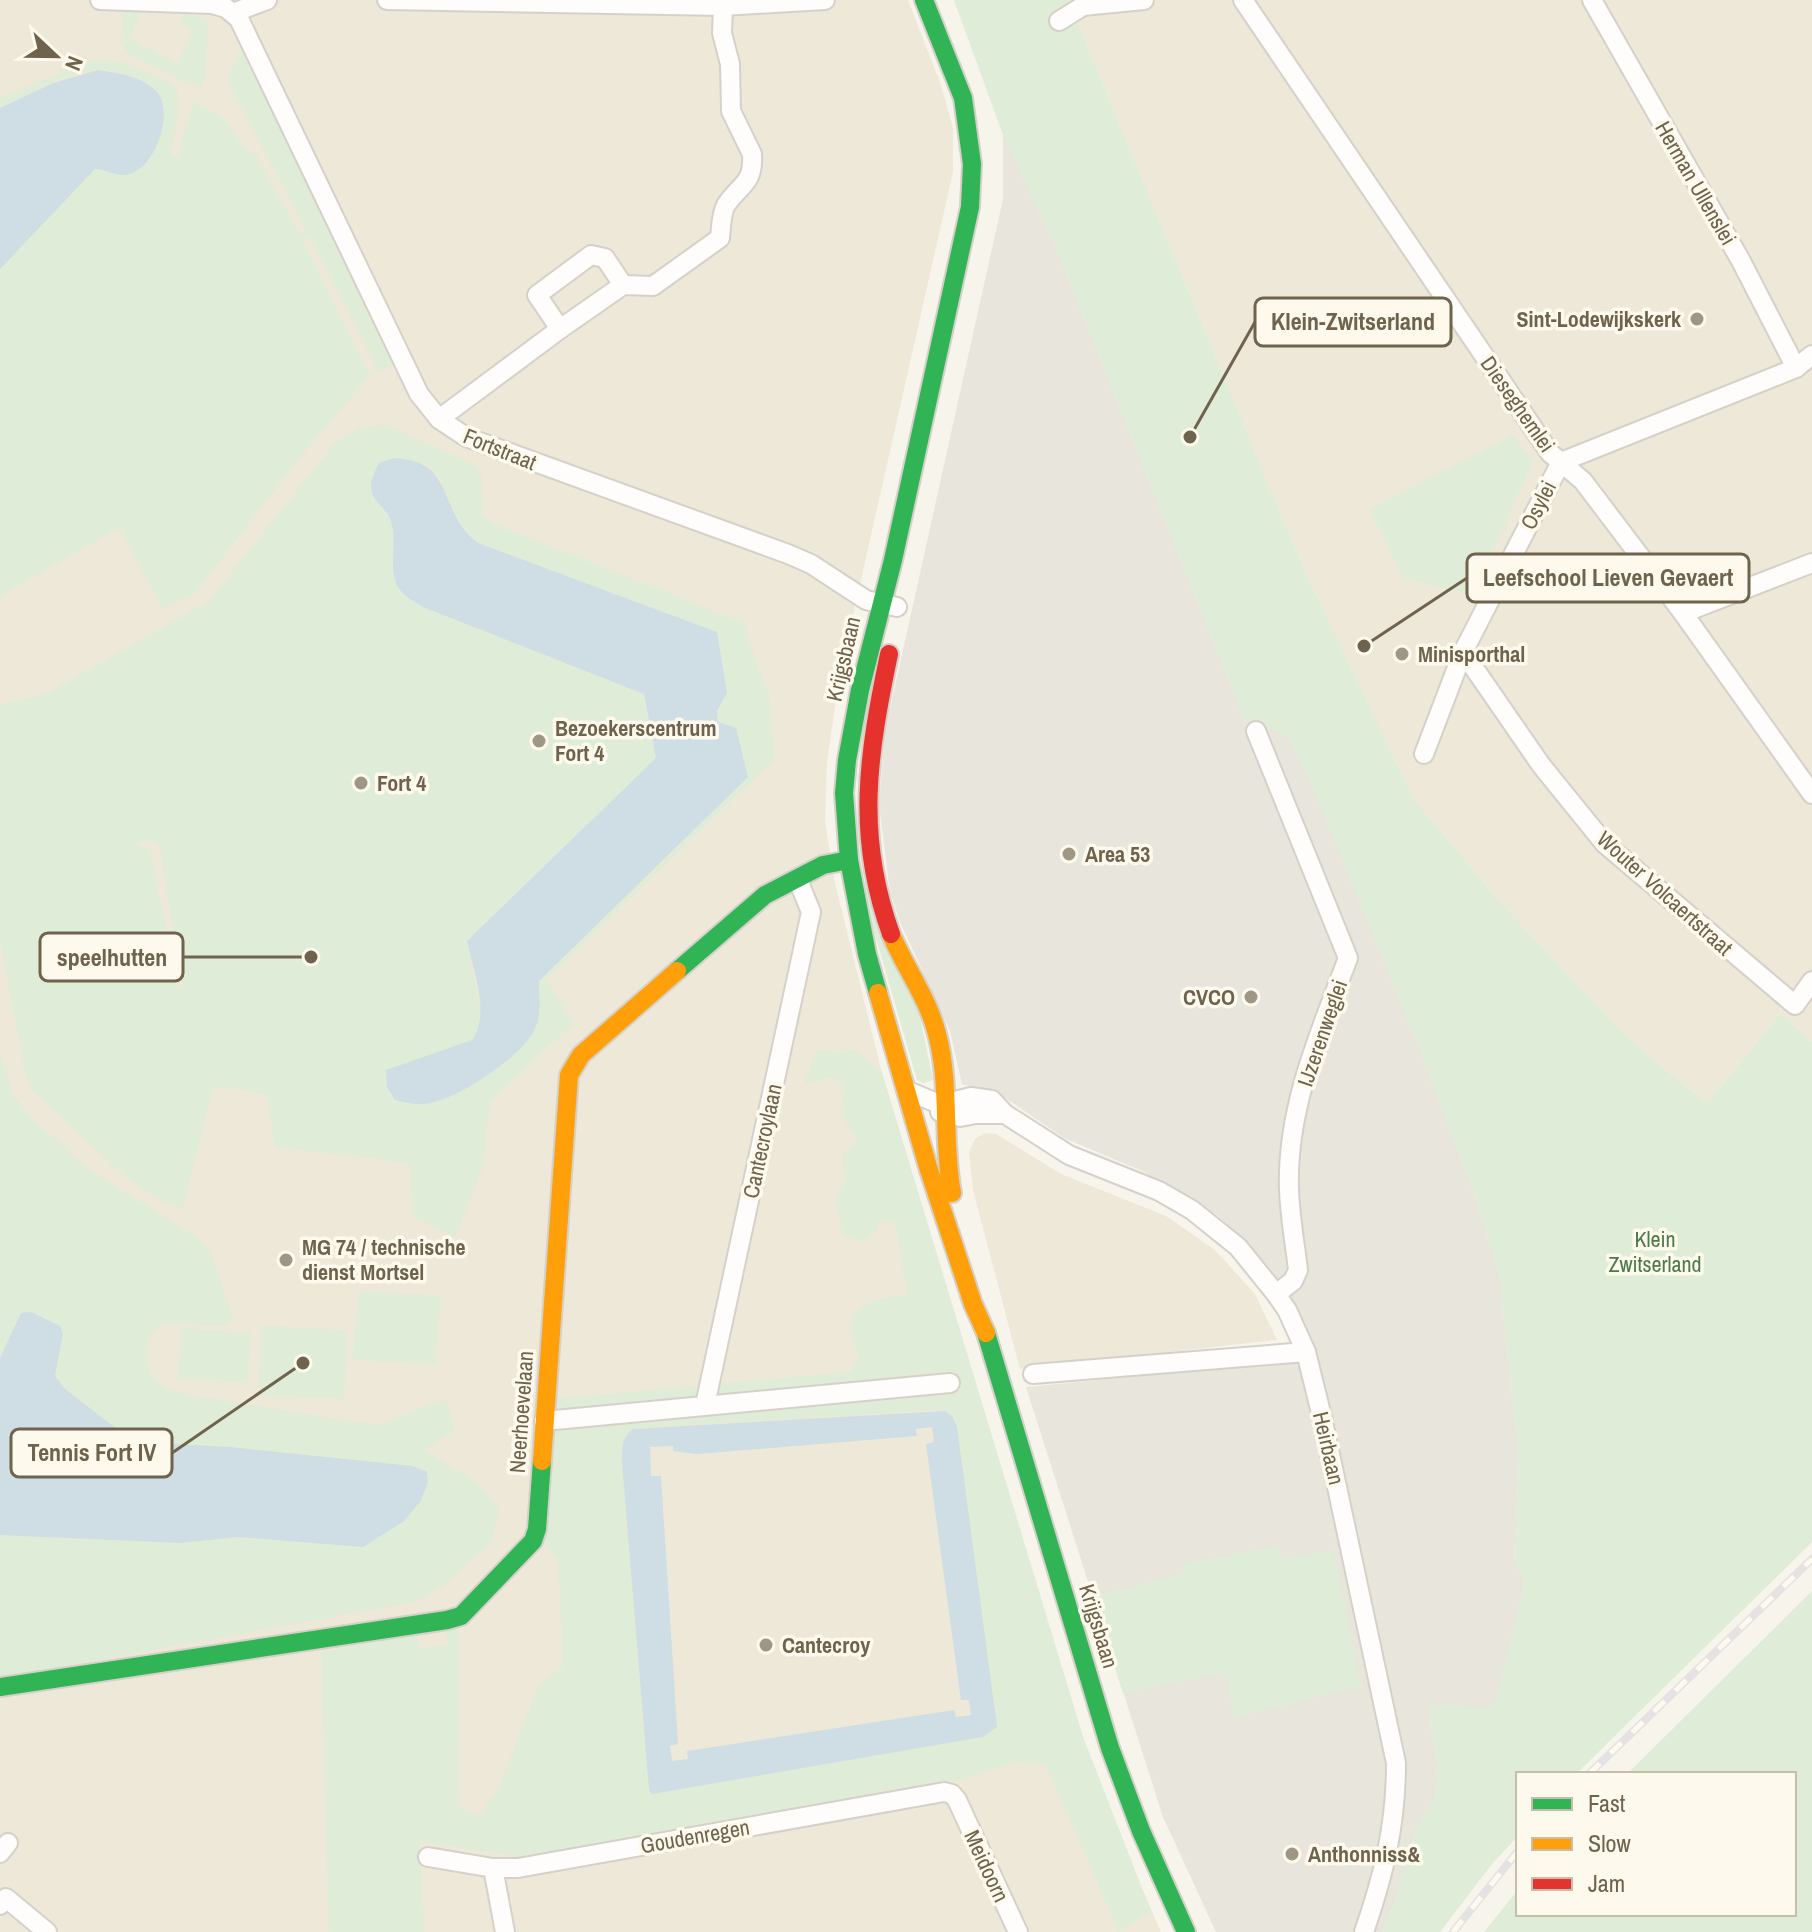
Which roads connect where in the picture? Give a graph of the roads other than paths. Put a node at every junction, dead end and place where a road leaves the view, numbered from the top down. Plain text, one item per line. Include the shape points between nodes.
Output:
1 (100, 0) edge
2 (267, 0) edge
3 (387, 0) edge
4 (825, 0) edge
5 (924, 0) edge
6 (937, 0) edge
7 (1144, 0) edge
8 (1243, 0) edge
9 (1592, 0) edge
10 (723, 6) junction
11 (233, 13) junction
12 (1059, 21) dead end
13 (623, 285) junction
14 (560, 329) junction
15 (1812, 355) edge
16 (1796, 368) junction
17 (439, 419) junction
18 (1561, 462) junction
19 (1812, 563) edge
20 (889, 605) junction
21 (1683, 613) junction
22 (1463, 652) junction
23 (1256, 731) dead end
24 (1424, 754) dead end
25 (1812, 794) edge
26 (849, 860) junction
27 (798, 880) junction
28 (1812, 981) edge
29 (906, 1090) junction
30 (946, 1107) junction
31 (918, 1130) junction
32 (1276, 1294) junction
33 (984, 1327) junction
34 (1306, 1352) junction
35 (1033, 1374) dead end
36 (950, 1383) dead end
37 (705, 1405) junction
38 (544, 1421) junction
39 (0, 1687) edge
40 (957, 1800) joint
41 (428, 1857) dead end
42 (493, 1868) junction
43 (0, 1905) edge
44 (47, 1932) edge
45 (505, 1932) edge
46 (1017, 1932) edge
47 (1186, 1932) edge
48 (1364, 1932) edge

1 - 11 street via 212,4
2 - 11 street
3 - 10 street
4 - 10 street
5 - 20 main road, Krijgsbaan via 963,98 972,164 970,207 893,560
6 - 20 main road, Krijgsbaan via 979,108 984,186 977,237
7 - 12 street via 1083,6
8 - 18 street, Dieseghemlei
9 - 16 street, Herman Ullenslei
10 - 13 street via 731,111 752,154 750,176 724,209 720,238 653,286
11 - 17 street, Fortstraat via 419,394
13 - 14 street
13 - 14 street via 605,258 591,255 537,295
14 - 17 street
15 - 16 street, Osylei
16 - 18 street, Osylei
17 - 20 street, Fortstraat via 504,453 788,554 866,600
18 - 21 street, Dieseghemlei via 1583,481
18 - 22 street, Osylei
19 - 21 street
20 - 26 main road, Krijgsbaan via 860,690 847,760
20 - 30 main road, Krijgsbaan via 868,776 868,836 890,931 933,1017
21 - 25 street, Dieseghemlei
22 - 24 street, Osylei
22 - 28 street, Wouter Volcaertstraat via 1541,765 1605,844 1795,1005
23 - 32 street, IJzerenweglei via 1348,958 1298,1106 1289,1190 1298,1270
26 - 27 main road, Neerhoevelaan via 820,864
26 - 29 main road, Krijgsbaan via 867,954
27 - 37 street, Cantecroylaan via 811,912
27 - 38 main road, Neerhoevelaan via 755,904 581,1055 569,1075
29 - 30 street, Heirbaan
29 - 31 main road, Krijgsbaan
30 - 31 street
30 - 32 street, Heirbaan via 960,1117 1005,1114 1069,1155 1159,1191 1238,1247
30 - 33 main road, Krijgsbaan via 947,1172
31 - 33 main road, Krijgsbaan
32 - 34 street, Heirbaan
33 - 47 main road, Krijgsbaan via 1110,1748
34 - 35 street
34 - 48 street, Heirbaan via 1396,1763 1391,1838
36 - 37 street
37 - 38 street
38 - 39 main road, Neerhoevelaan via 533,1541 461,1616
40 - 42 street, Goudenregen via 952,1794 932,1792 518,1868
40 - 46 street, Meidoorn
41 - 42 street, Goudenregen
42 - 45 street
43 - 44 street via 6,1898

